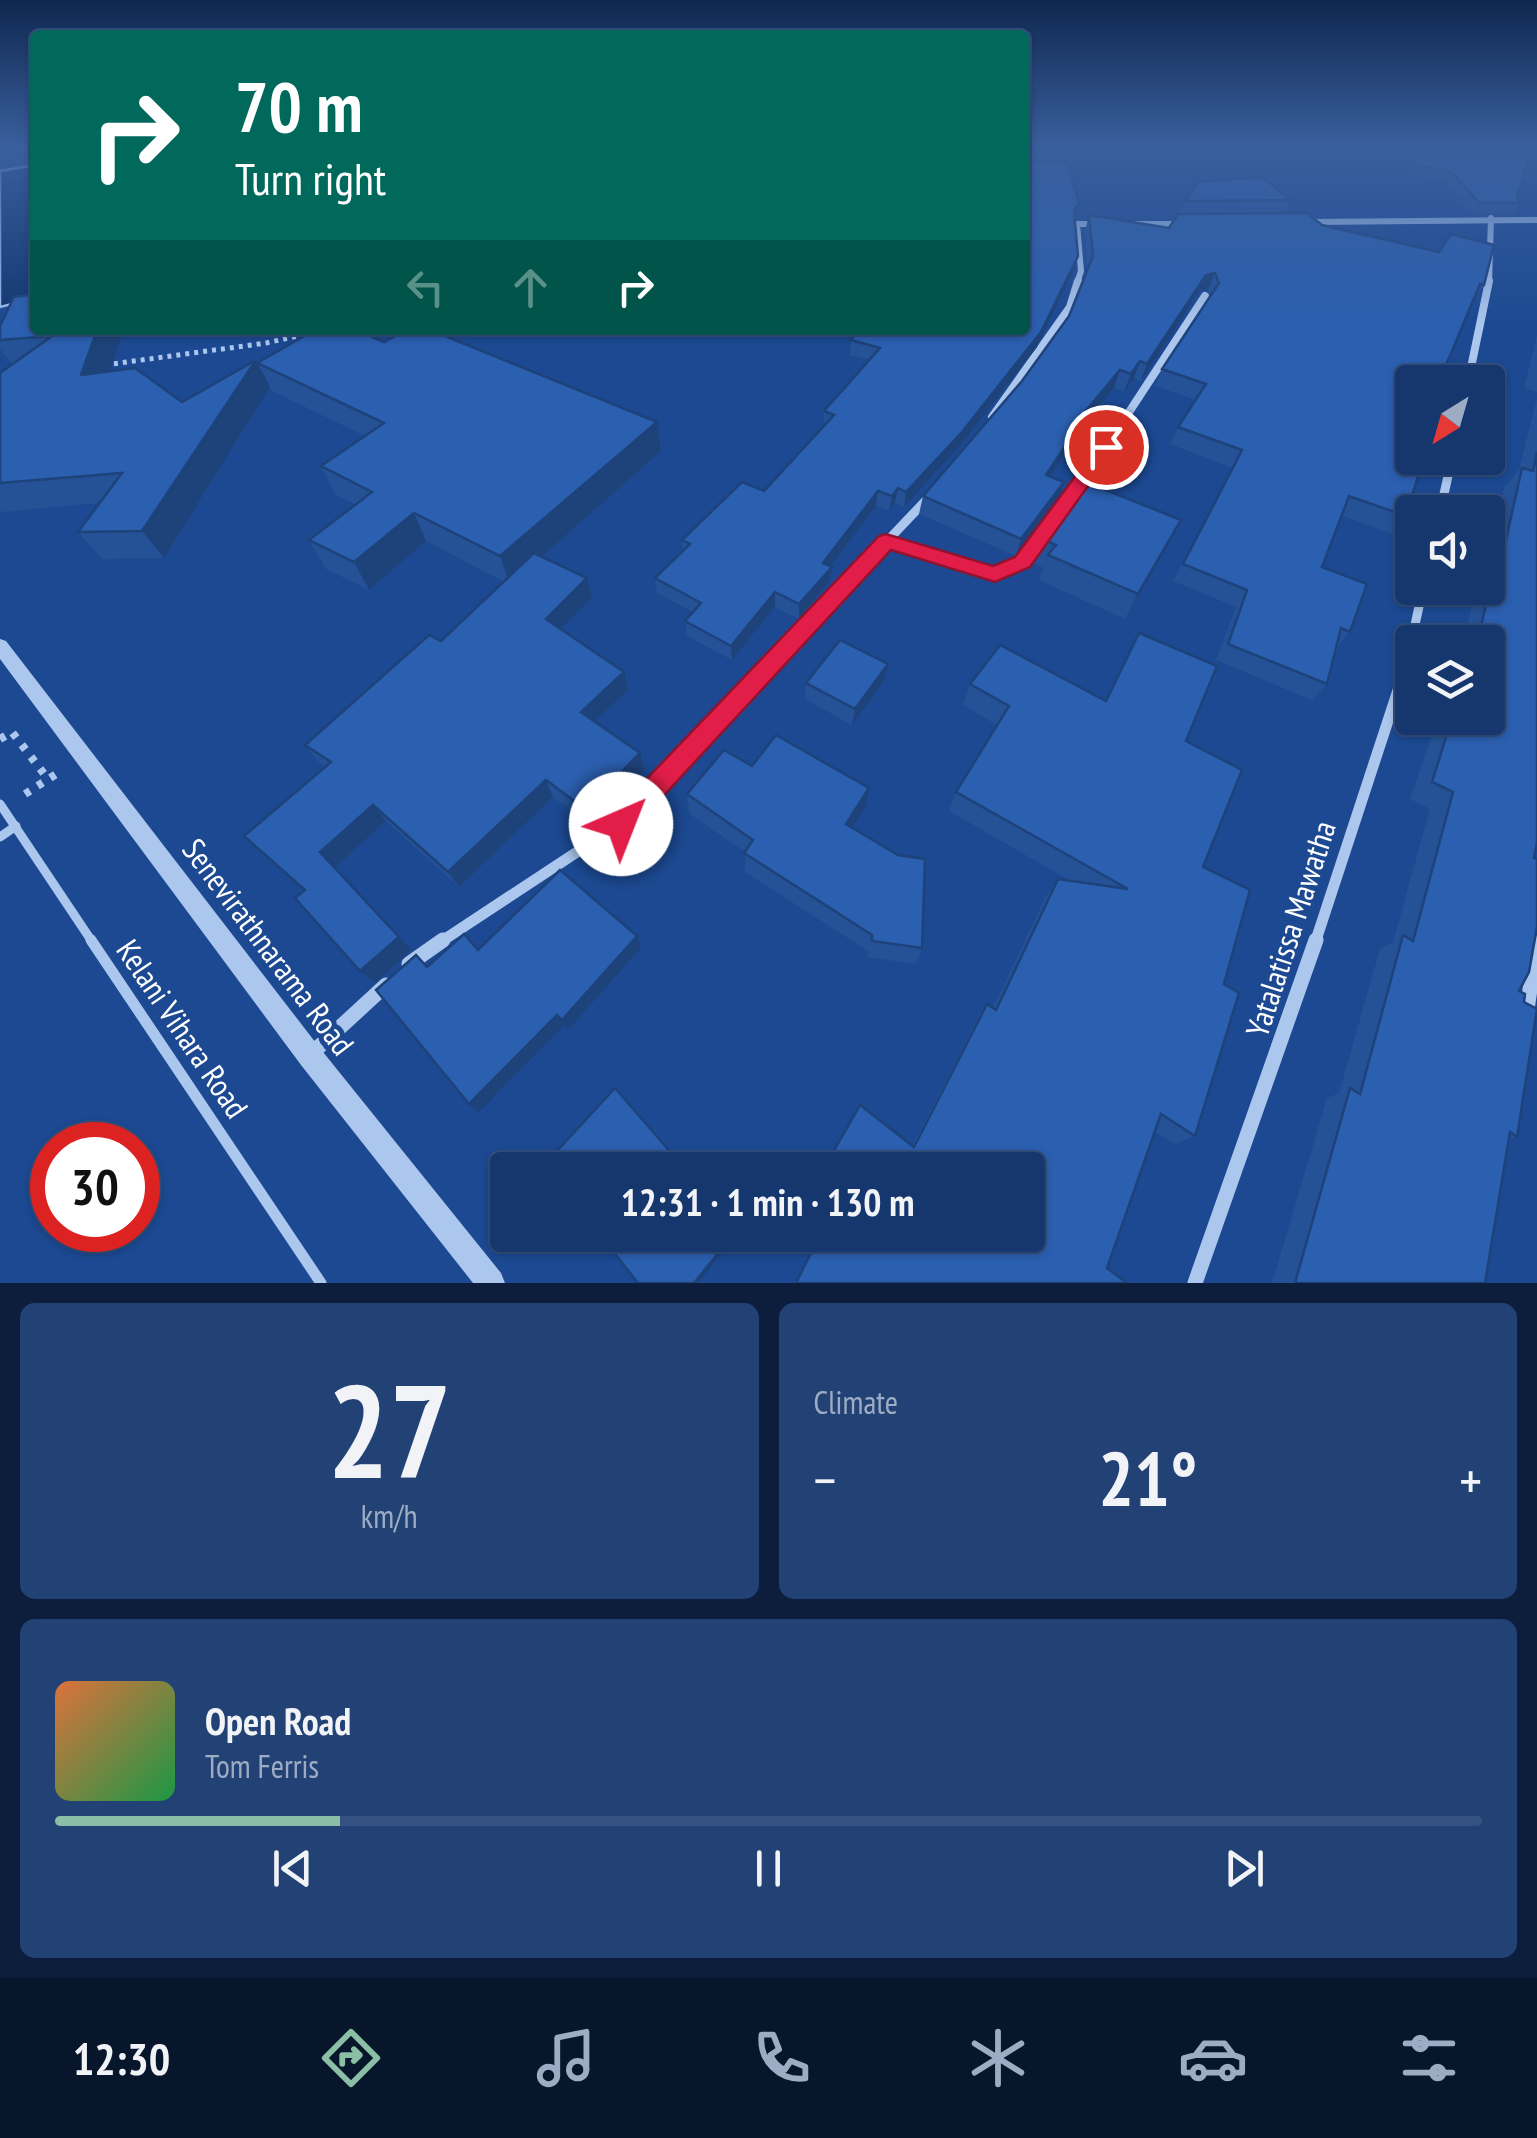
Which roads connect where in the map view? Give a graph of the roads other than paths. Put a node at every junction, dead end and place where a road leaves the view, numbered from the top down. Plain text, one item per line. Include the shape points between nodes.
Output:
1 (1490, 218) junction
2 (1537, 220) edge
3 (1301, 222) edge
4 (1188, 224) edge
5 (1205, 296) edge
6 (1472, 365) edge
7 (981, 432) edge
8 (934, 490) edge
9 (886, 541) junction
10 (1419, 605) edge
11 (0, 646) edge
12 (1, 806) edge
13 (16, 826) junction
14 (0, 837) edge
15 (1537, 942) edge
16 (1522, 1040) edge
17 (310, 1056) junction
18 (321, 1283) edge
19 (491, 1283) edge
20 (1195, 1283) edge

1 - 2 street
1 - 3 street
1 - 6 street via 1488,287
4 - 7 street via 1078,224 1081,271 1070,307
5 - 9 street via 1128,418 1022,562 995,574
8 - 9 street
9 - 17 street via 621,824 411,962
10 - 20 street, Yatalatissa Mawatha via 1406,668 1282,1044
11 - 17 street, Senevirathnarama Road
12 - 13 lane, Kelani Vihara Road
13 - 14 lane
13 - 18 lane, Kelani Vihara Road
15 - 16 street
17 - 19 street, Senevirathnarama Road

